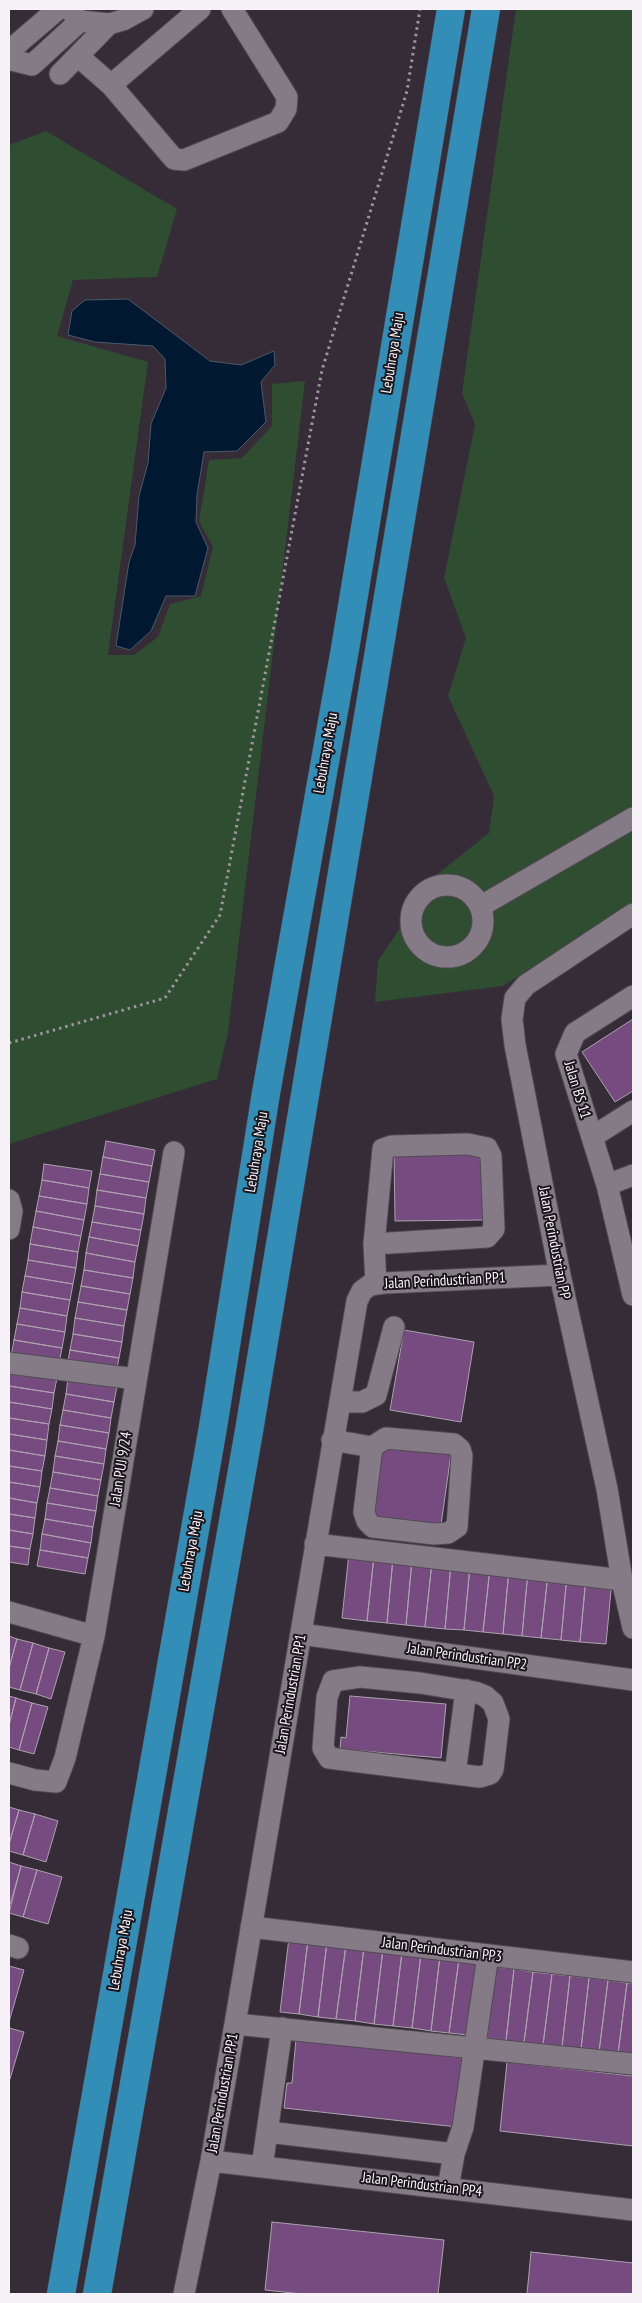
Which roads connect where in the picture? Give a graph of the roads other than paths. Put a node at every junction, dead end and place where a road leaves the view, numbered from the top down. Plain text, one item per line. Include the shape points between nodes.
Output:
1 (58, 9) edge
2 (142, 9) edge
3 (200, 9) edge
4 (232, 9) edge
5 (451, 9) edge
6 (486, 9) edge
7 (75, 15) edge
8 (109, 24) junction
9 (9, 50) edge
10 (78, 56) junction
11 (9, 57) edge
12 (60, 74) dead end
13 (111, 85) junction
14 (633, 818) edge
15 (481, 906) dead end
16 (633, 914) edge
17 (633, 996) edge
18 (633, 1111) edge
19 (592, 1137) junction
20 (174, 1152) dead end
21 (633, 1175) edge
22 (607, 1185) junction
23 (9, 1200) edge
24 (9, 1229) edge
25 (374, 1244) junction
26 (560, 1275) junction
27 (376, 1284) junction
28 (633, 1295) edge
29 (394, 1327) dead end
30 (9, 1363) edge
31 (136, 1379) junction
32 (340, 1402) junction
33 (332, 1440) junction
34 (372, 1447) junction
35 (315, 1544) junction
36 (622, 1580) junction
37 (9, 1612) edge
38 (633, 1628) edge
39 (301, 1634) junction
40 (94, 1636) junction
41 (406, 1649) junction
42 (633, 1680) edge
43 (405, 1681) junction
44 (466, 1690) junction
45 (9, 1773) edge
46 (455, 1774) junction
47 (251, 1927) junction
48 (488, 1955) junction
49 (633, 1972) edge
50 (235, 2024) junction
51 (282, 2028) junction
52 (473, 2048) junction
53 (633, 2064) edge
54 (268, 2132) junction
55 (454, 2154) junction
56 (211, 2161) junction
57 (262, 2167) junction
58 (448, 2188) junction
59 (633, 2210) edge
60 (61, 2294) edge
61 (97, 2294) edge
62 (184, 2294) edge

1 - 9 street
2 - 8 street
3 - 13 street
4 - 13 street via 287,97 286,109 278,122 184,160 174,159
5 - 60 highway, Lebuhraya Maju via 345,650 266,1093 213,1427
6 - 61 highway via 249,1431
7 - 8 street
7 - 11 street via 32,65
8 - 10 street
10 - 12 street
10 - 13 street
14 - 15 street
16 - 26 street, Jalan Perindustrian PP via 526,985 515,998 512,1019 515,1045
17 - 19 street, Jalan BS 11 via 575,1033 566,1054
18 - 19 street
19 - 22 street, Jalan BS 11
20 - 31 street, Jalan PUJ 9/24
21 - 22 street
22 - 28 street, Jalan BS 11
23 - 24 street via 12,1211
25 - 25 street via 384,1149 458,1144 487,1148 491,1156 494,1229 487,1237
25 - 27 street
26 - 27 street, Jalan Perindustrian PP1
26 - 36 street, Jalan Perindustrian PP via 607,1489
27 - 32 street, Jalan Perindustrian PP1 via 362,1291 357,1301
29 - 32 street via 376,1395 362,1402
30 - 31 street
31 - 40 street, Jalan PUJ 9/24
32 - 33 street, Jalan Perindustrian PP1
33 - 34 street
33 - 35 street, Jalan Perindustrian PP1
34 - 34 street via 386,1438 454,1444 460,1449 456,1526 448,1533 434,1534 372,1527 364,1512
35 - 36 street
35 - 39 street, Jalan Perindustrian PP1
36 - 38 street, Jalan Perindustrian PP
37 - 40 street
39 - 41 street, Jalan Perindustrian PP2
39 - 47 street, Jalan Perindustrian PP1
40 - 45 street, Jalan PUJ 9/24 via 65,1758 56,1782
41 - 42 street, Jalan Perindustrian PP2
41 - 43 street
43 - 44 street
43 - 46 street via 360,1677 334,1681 326,1696 323,1748 330,1758 337,1760
44 - 46 street
44 - 46 street via 485,1696 493,1703 499,1719 496,1749 490,1774
47 - 48 street, Jalan Perindustrian PP3
47 - 50 street, Jalan Perindustrian PP1
48 - 49 street, Jalan Perindustrian PP3
48 - 52 street
50 - 51 street
50 - 56 street, Jalan Perindustrian PP1
51 - 52 street
51 - 54 street
52 - 53 street
52 - 55 street via 463,2127
54 - 55 street
54 - 57 street
55 - 58 street
56 - 57 street, Jalan Perindustrian PP4
56 - 62 street, Jalan Perindustrian PP1
57 - 58 street, Jalan Perindustrian PP4
58 - 59 street, Jalan Perindustrian PP4

